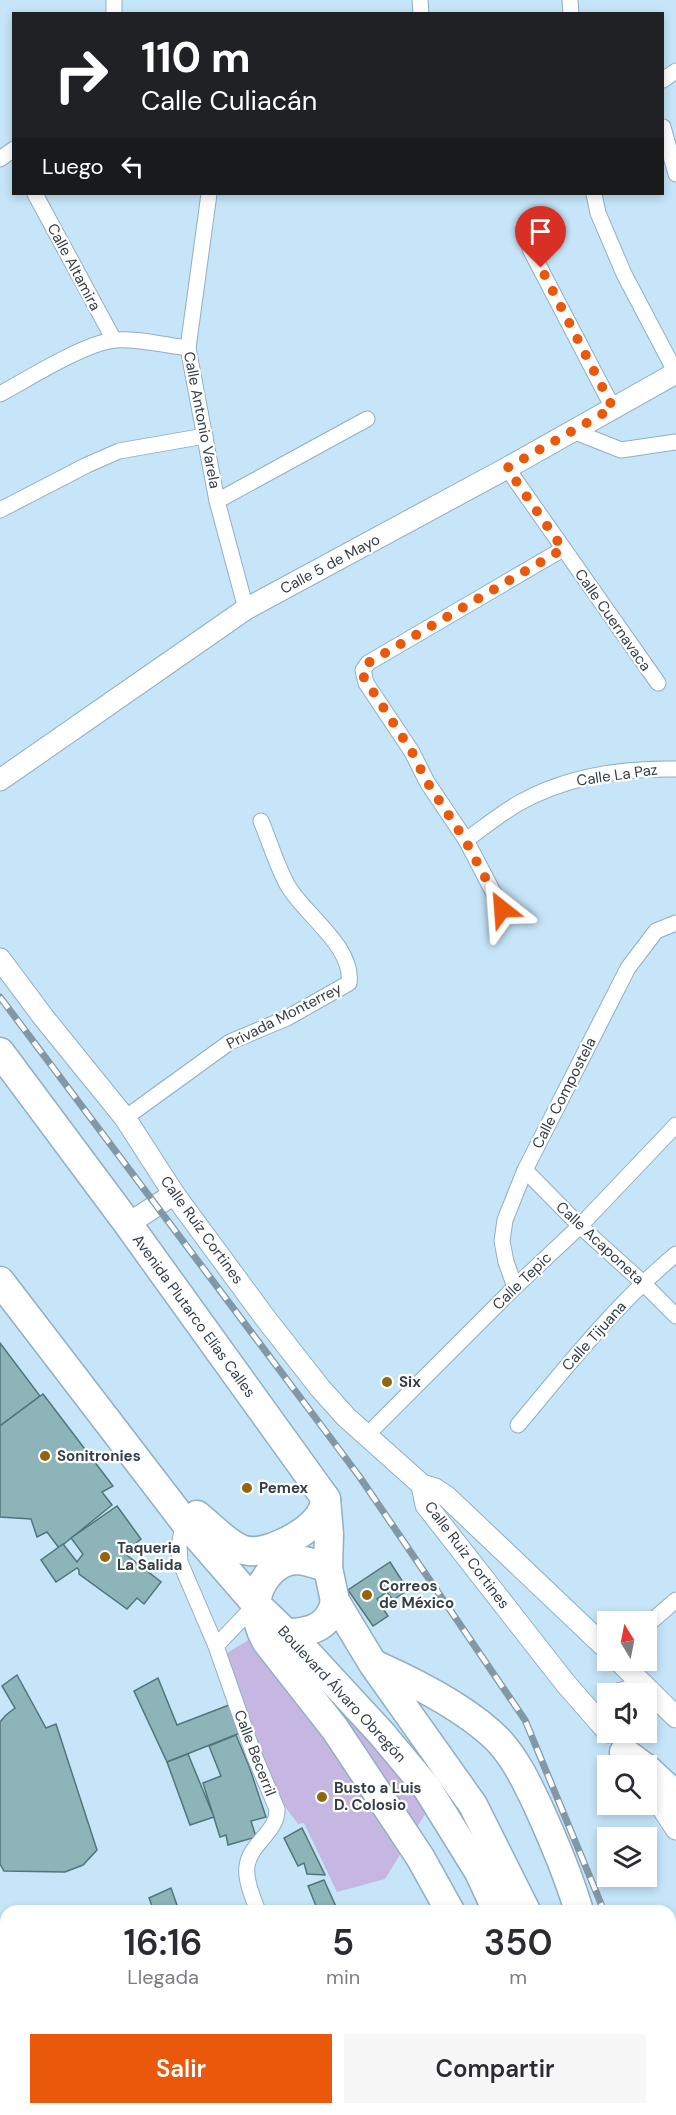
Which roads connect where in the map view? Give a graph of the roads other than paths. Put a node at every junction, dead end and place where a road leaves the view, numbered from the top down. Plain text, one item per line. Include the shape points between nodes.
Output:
1 (664, 131) edge
2 (676, 173) edge
3 (35, 195) edge
4 (209, 195) edge
5 (594, 195) edge
6 (530, 249) dead end
7 (114, 340) junction
8 (188, 348) junction
9 (676, 373) edge
10 (0, 394) edge
11 (613, 408) junction
12 (367, 419) dead end
13 (573, 430) junction
14 (205, 436) junction
15 (676, 442) edge
16 (507, 468) junction
17 (217, 501) junction
18 (0, 510) edge
19 (563, 549) junction
20 (246, 609) junction
21 (658, 683) dead end
22 (676, 769) edge
23 (0, 780) edge
24 (261, 821) dead end
25 (465, 840) junction
26 (502, 909) dead end
27 (676, 923) edge
28 (0, 959) edge
29 (0, 1052) edge
30 (125, 1118) junction
31 (676, 1125) edge
32 (525, 1170) junction
33 (174, 1194) junction
34 (128, 1224) junction
35 (580, 1226) junction
36 (676, 1254) edge
37 (0, 1281) edge
38 (642, 1282) junction
39 (514, 1287) junction
40 (676, 1316) edge
41 (518, 1425) dead end
42 (367, 1436) junction
43 (152, 1477) junction
44 (422, 1485) junction
45 (326, 1499) junction
46 (184, 1521) junction
47 (328, 1568) junction
48 (676, 1600) edge
49 (335, 1601) junction
50 (256, 1604) junction
51 (657, 1616) edge
52 (287, 1633) junction
53 (597, 1640) edge
54 (216, 1646) junction
55 (373, 1664) junction
56 (629, 1671) edge
57 (640, 1683) edge
58 (657, 1699) edge
59 (676, 1717) edge
60 (620, 1746) edge
61 (657, 1778) edge
62 (676, 1796) edge
63 (657, 1800) edge
64 (676, 1829) edge
65 (256, 1905) edge
66 (447, 1905) edge
67 (494, 1905) edge
68 (523, 1905) edge
69 (577, 1905) edge

1 - 2 street
3 - 7 street, Calle Altamira
4 - 8 street, Calle Antonio Varela
5 - 9 street via 624,274
6 - 11 street
7 - 8 street
7 - 10 street via 91,347
8 - 14 street, Calle Antonio Varela
9 - 11 street, Calle 5 de Mayo
11 - 13 street, Calle 5 de Mayo
12 - 17 street
13 - 15 street via 621,450
13 - 16 street, Calle 5 de Mayo
14 - 17 street, Calle Antonio Varela
14 - 18 street via 119,451
16 - 19 street, Calle Cuernavaca
16 - 20 street, Calle 5 de Mayo
17 - 20 street, Calle Antonio Varela
19 - 21 street, Calle Cuernavaca
19 - 25 street via 368,663 363,670 366,683
20 - 23 street, Calle 5 de Mayo
22 - 25 street, Calle La Paz via 575,779 518,803
24 - 30 street, Privada Monterrey via 288,886 345,957 349,983 287,1018 230,1042
25 - 26 street
27 - 32 street, Calle Compostela via 656,931 628,968
28 - 30 street, Calle Ruíz Cortines
29 - 34 highway, Avenida Plutarco Elías Calles
30 - 33 street, Calle Ruíz Cortines
31 - 35 street, Calle Tepic
32 - 35 street, Calle Acaponeta
32 - 39 street, Calle Compostela via 504,1220 502,1241
33 - 34 street
33 - 42 street, Calle Ruíz Cortines via 320,1388
34 - 45 highway, Avenida Plutarco Elías Calles
35 - 38 street, Calle Acaponeta
35 - 39 street, Calle Tepic
36 - 38 street, Calle Tijuana
37 - 43 highway
38 - 40 street, Calle Acaponeta
38 - 41 street, Calle Tijuana
39 - 42 street, Calle Tepic
42 - 44 street, Calle Ruíz Cortines
43 - 45 highway via 230,1542 251,1552 281,1544 309,1527 320,1515
43 - 46 highway, Boulevard Álvaro Obregón
44 - 53 street, Calle Ruiz Cortines via 447,1497
44 - 60 street, Calle Ruiz Cortines via 426,1505
45 - 47 highway
46 - 50 highway, Boulevard Álvaro Obregón
46 - 54 street, Calle Becerril via 180,1562
47 - 49 highway
47 - 50 highway via 297,1560 277,1566 264,1581
48 - 51 street
49 - 52 highway via 331,1614 320,1626
49 - 55 highway
50 - 52 highway, Boulevard Álvaro Obregón
50 - 54 street
50 - 66 highway via 258,1626 266,1641 335,1729 420,1857
52 - 67 highway, Boulevard Álvaro Obregón via 427,1788 479,1872
54 - 65 street, Calle Becerril via 277,1809 274,1824 247,1865
55 - 68 highway via 473,1805
55 - 69 highway via 458,1709 498,1740 513,1758 545,1822
56 - 57 street
58 - 59 street
61 - 62 highway
63 - 64 street

